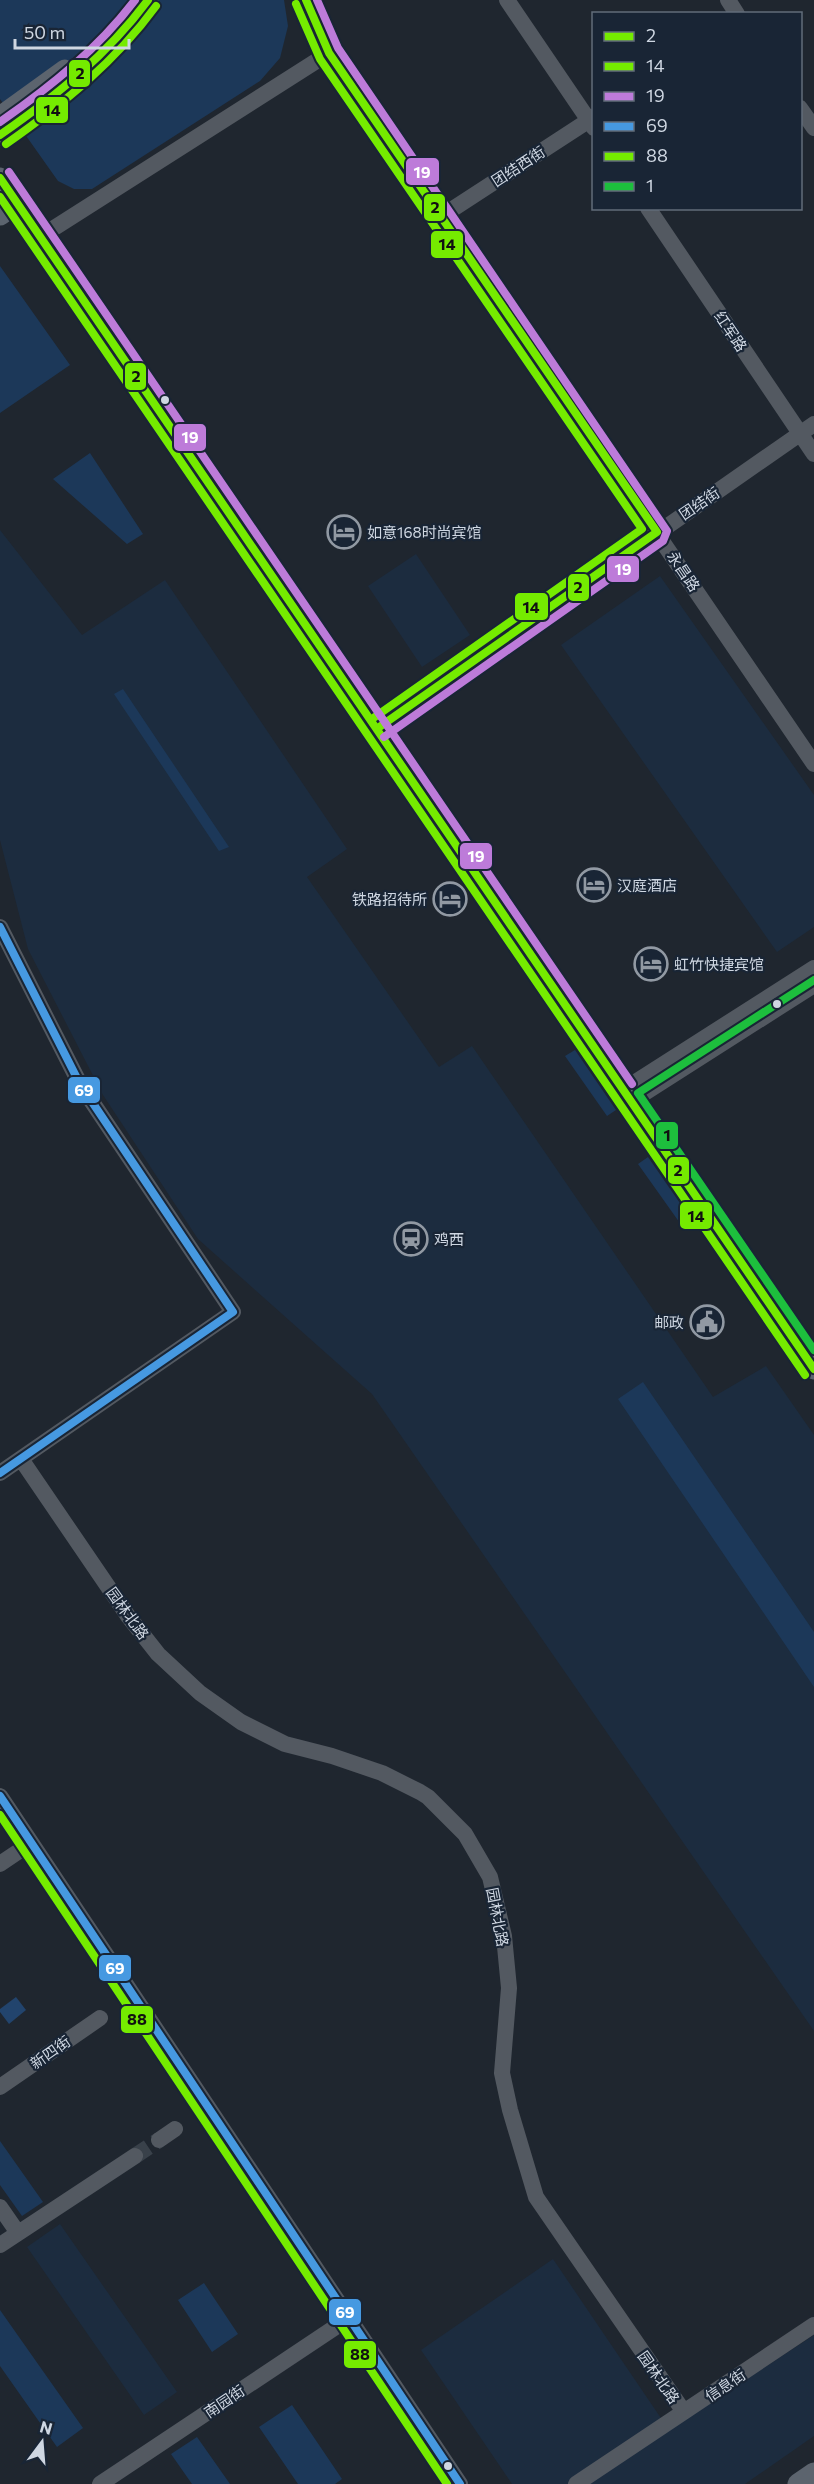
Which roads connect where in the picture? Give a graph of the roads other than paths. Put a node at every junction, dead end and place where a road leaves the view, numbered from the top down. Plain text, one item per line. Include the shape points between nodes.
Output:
1 (130, 0) edge
2 (148, 0) edge
3 (306, 0) edge
4 (507, 0) edge
5 (329, 53) junction
6 (802, 110) edge
7 (0, 117) edge
8 (592, 121) edge
9 (814, 128) edge
10 (0, 135) edge
11 (0, 178) edge
12 (8, 209) edge
13 (649, 210) edge
14 (442, 216) junction
15 (40, 237) junction
16 (807, 429) edge
17 (814, 454) edge
18 (657, 532) junction
19 (378, 728) junction
20 (814, 764) edge
21 (0, 927) edge
22 (814, 968) edge
23 (814, 985) edge
24 (628, 1096) junction
25 (814, 1369) edge
26 (21, 1459) junction
27 (0, 1473) edge
28 (0, 1796) edge
29 (31, 1843) junction
30 (0, 1864) edge
31 (100, 2018) dead end
32 (0, 2087) edge
33 (175, 2129) dead end
34 (159, 2140) tunnel mouth
35 (135, 2156) tunnel mouth
36 (0, 2207) edge
37 (18, 2233) junction
38 (0, 2245) edge
39 (349, 2318) junction
40 (814, 2325) edge
41 (684, 2412) junction
42 (814, 2473) edge
43 (100, 2484) edge
44 (460, 2484) edge
45 (576, 2484) edge
46 (798, 2484) edge

1 - 7 main road via 76,62
2 - 10 main road via 131,24 87,69
3 - 5 street, 永昌路
4 - 8 street
5 - 14 street, 永昌路
5 - 15 street
6 - 9 street
8 - 14 street, 团结西街
11 - 12 main road
12 - 15 main road
13 - 16 street, 红军路
14 - 18 street, 永昌路
15 - 19 main road
16 - 17 street, 红军路
16 - 18 street, 团结街
18 - 19 street, 团结街
18 - 20 street, 永昌路
19 - 24 main road
21 - 26 street via 80,1084 233,1312
22 - 24 street
23 - 24 street
24 - 25 main road
26 - 27 street
26 - 41 street, 园林北路 via 128,1616 158,1654 200,1693 241,1722 285,1744 382,1773 420,1792 465,1834 490,1877 504,1936 509,1988 502,2073 536,2197
28 - 29 street
29 - 30 street
29 - 39 street
31 - 32 street, 新四街
33 - 34 street
35 - 37 street
36 - 37 street
37 - 38 street
39 - 43 street, 南园街
39 - 44 street
40 - 41 street, 信息街
41 - 45 street, 信息街
42 - 46 main road

